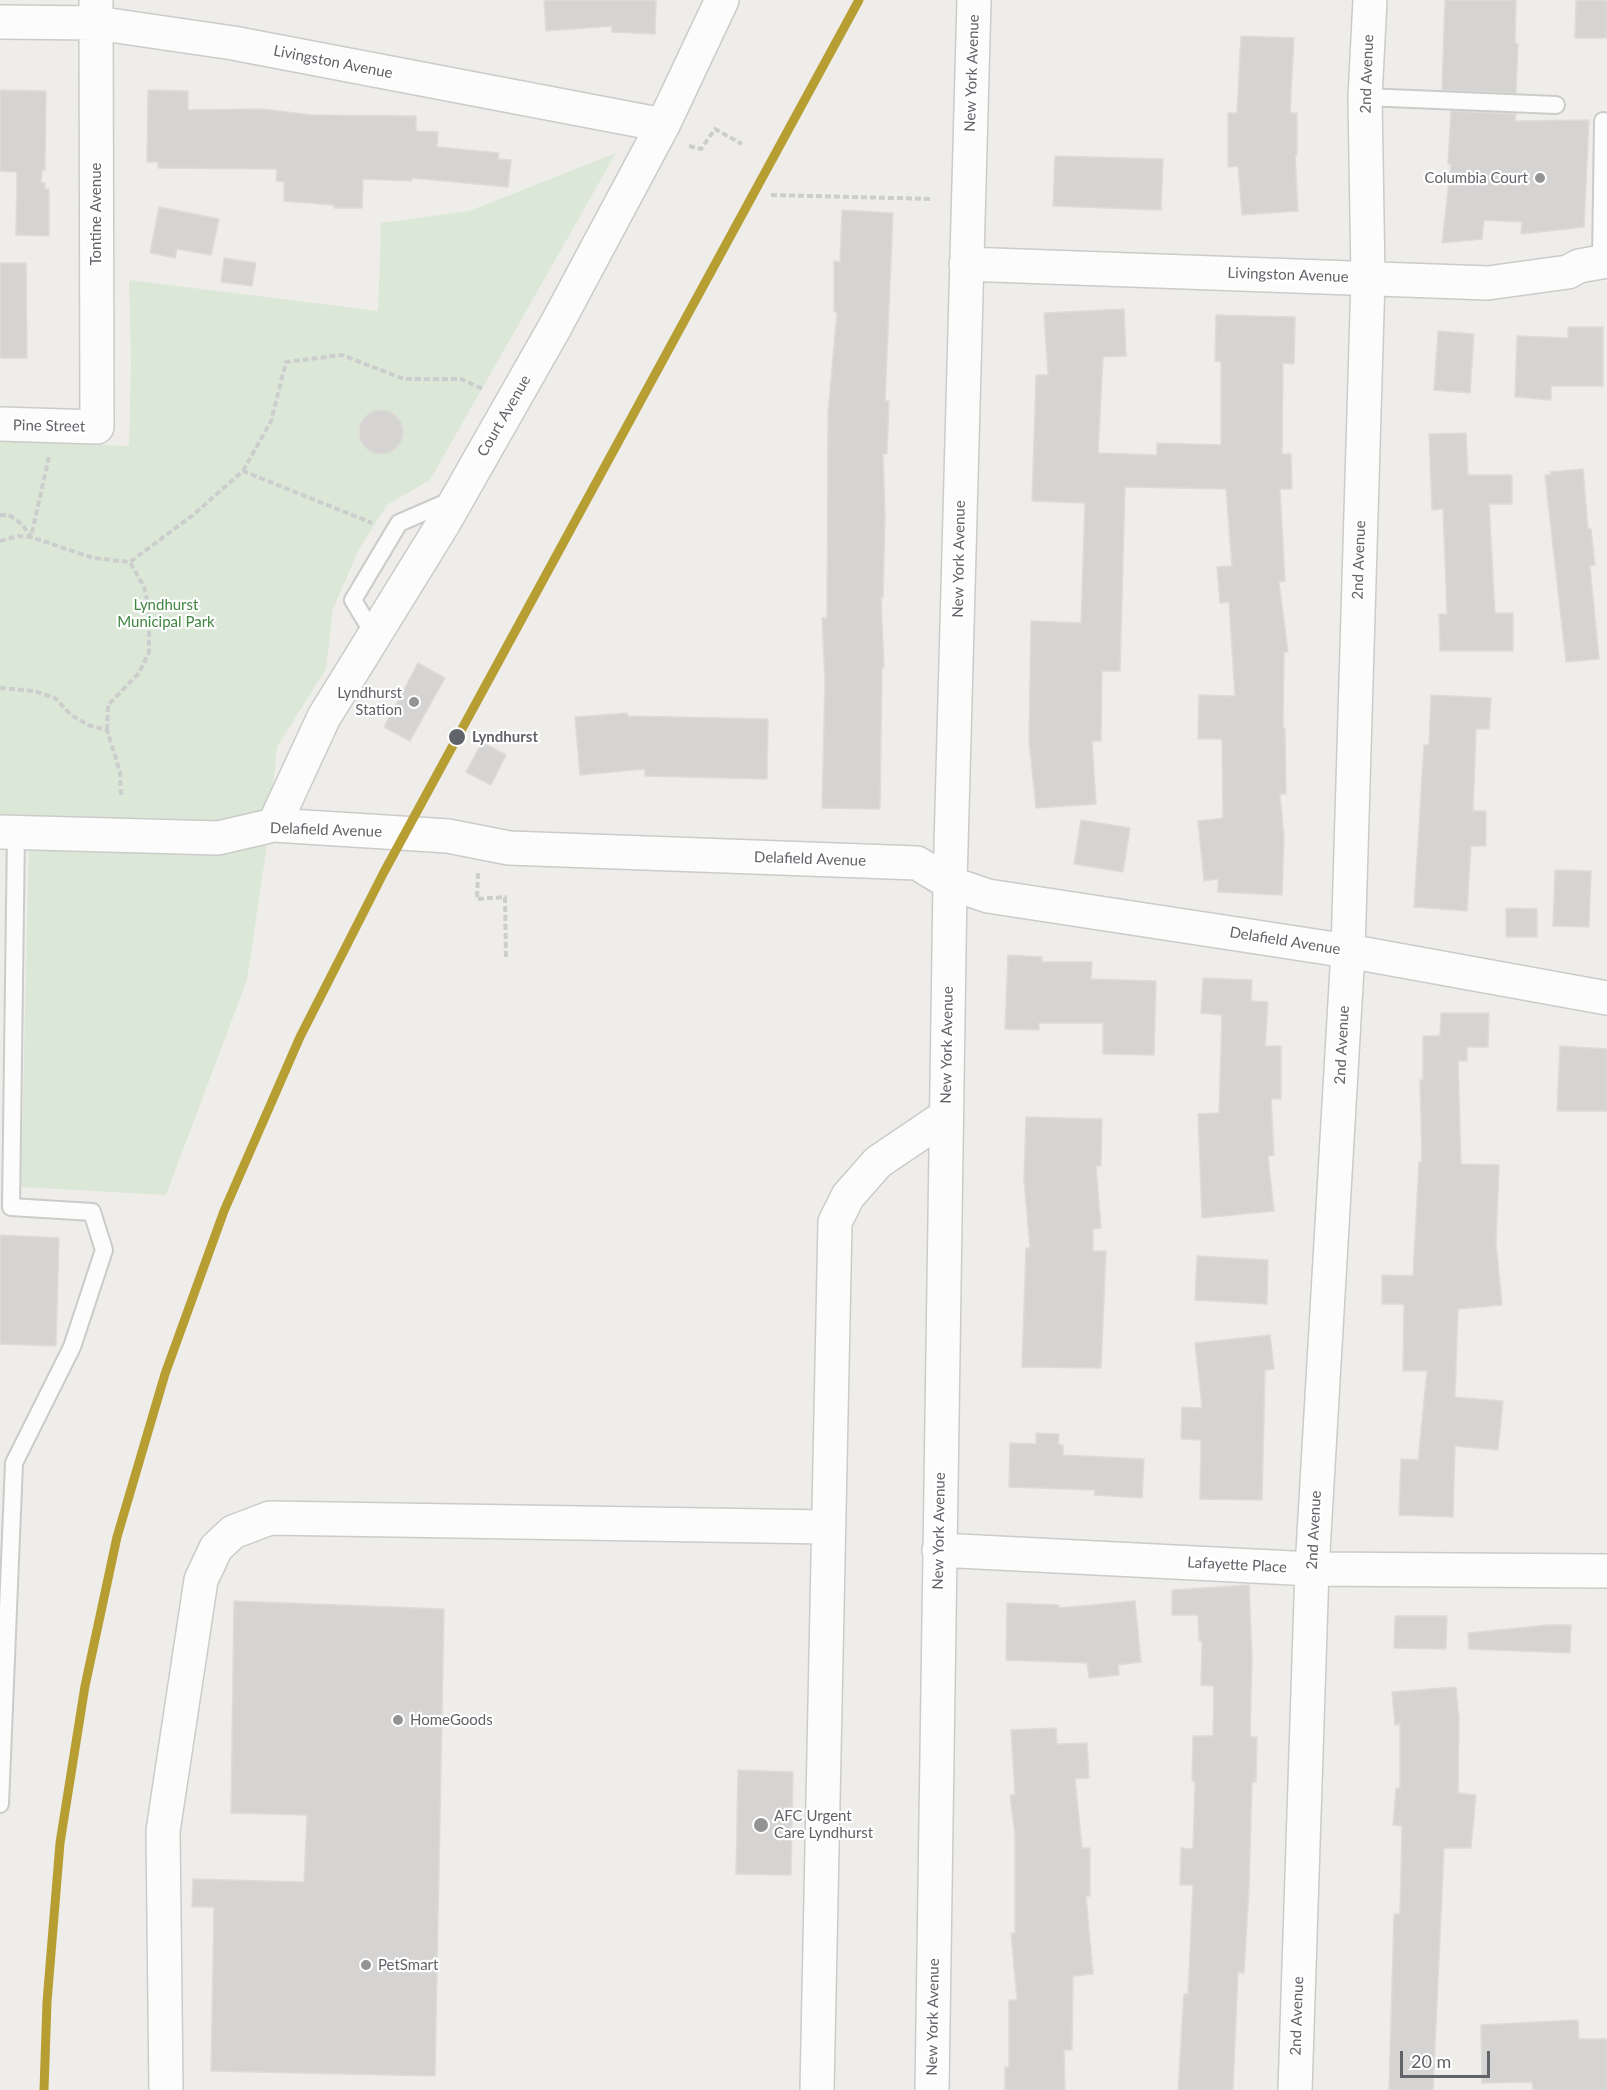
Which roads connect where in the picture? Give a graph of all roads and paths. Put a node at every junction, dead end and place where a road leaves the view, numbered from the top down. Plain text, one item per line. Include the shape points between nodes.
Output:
1 (722, 0) edge
2 (974, 0) edge
3 (1370, 0) edge
4 (96, 11) edge
5 (0, 22) edge
6 (1365, 97) junction
7 (1556, 105) dead end
8 (1603, 121) dead end
9 (663, 125) junction
10 (742, 144) dead end
11 (689, 146) dead end
12 (771, 195) dead end
13 (933, 199) dead end
14 (1604, 262) edge
15 (966, 264) junction
16 (1368, 278) junction
17 (486, 390) dead end
18 (0, 424) edge
19 (97, 427) joint
20 (49, 455) dead end
21 (243, 471) junction
22 (0, 515) edge
23 (377, 525) dead end
24 (31, 537) junction
25 (0, 541) edge
26 (130, 562) junction
27 (0, 688) edge
28 (107, 730) junction
29 (121, 797) dead end
30 (274, 825) junction
31 (8, 832) edge
32 (478, 872) dead end
33 (950, 883) junction
34 (1347, 951) junction
35 (506, 958) dead end
36 (1607, 998) edge
37 (946, 1116) junction
38 (828, 1527) junction
39 (4, 1539) edge
40 (939, 1550) junction
41 (1312, 1569) junction
42 (1607, 1571) edge
43 (0, 1804) edge
44 (166, 2090) edge
45 (817, 2090) edge
46 (932, 2090) edge
47 (1295, 2090) edge

1 - 9 street, Court Avenue
2 - 15 street, New York Avenue
3 - 6 street, 2nd Avenue
4 - 5 street, Livingston Avenue
4 - 9 street, Livingston Avenue via 233,43
4 - 19 street, Tontine Avenue
6 - 7 lane
6 - 16 street, 2nd Avenue
8 - 14 lane
9 - 30 street, Court Avenue via 458,497 324,717
10 - 11 path via 715,129 701,149
12 - 13 path
14 - 16 street, Livingston Avenue via 1488,283
15 - 16 street, Livingston Avenue
15 - 33 street, New York Avenue
16 - 34 street, 2nd Avenue
17 - 21 path via 461,379 404,379 342,355 286,362 271,421
18 - 19 street, Pine Street
20 - 24 path
21 - 23 path
21 - 26 path
22 - 24 path via 9,515 22,524
24 - 25 path
24 - 26 path via 93,558
26 - 28 path via 144,587 149,607 149,652 139,673 108,705
27 - 28 path via 34,691 55,698 71,715
28 - 29 path via 120,772
30 - 31 street, Delafield Avenue via 218,838
30 - 33 street, Delafield Avenue via 448,836 509,848 917,863
31 - 39 lane via 11,1207 92,1212 104,1250 72,1347 14,1463
32 - 35 path via 477,899 505,897
33 - 34 street, Delafield Avenue via 988,896
33 - 37 street, New York Avenue
34 - 36 street, Delafield Avenue
34 - 41 street, 2nd Avenue
37 - 38 street via 878,1162 848,1196 835,1222
37 - 40 street, New York Avenue
38 - 44 street via 270,1518 233,1532 216,1548 201,1580 163,1831
38 - 45 street
39 - 43 lane
40 - 41 street, Lafayette Place
40 - 46 street, New York Avenue
41 - 42 street, Lafayette Place
41 - 47 street, 2nd Avenue

